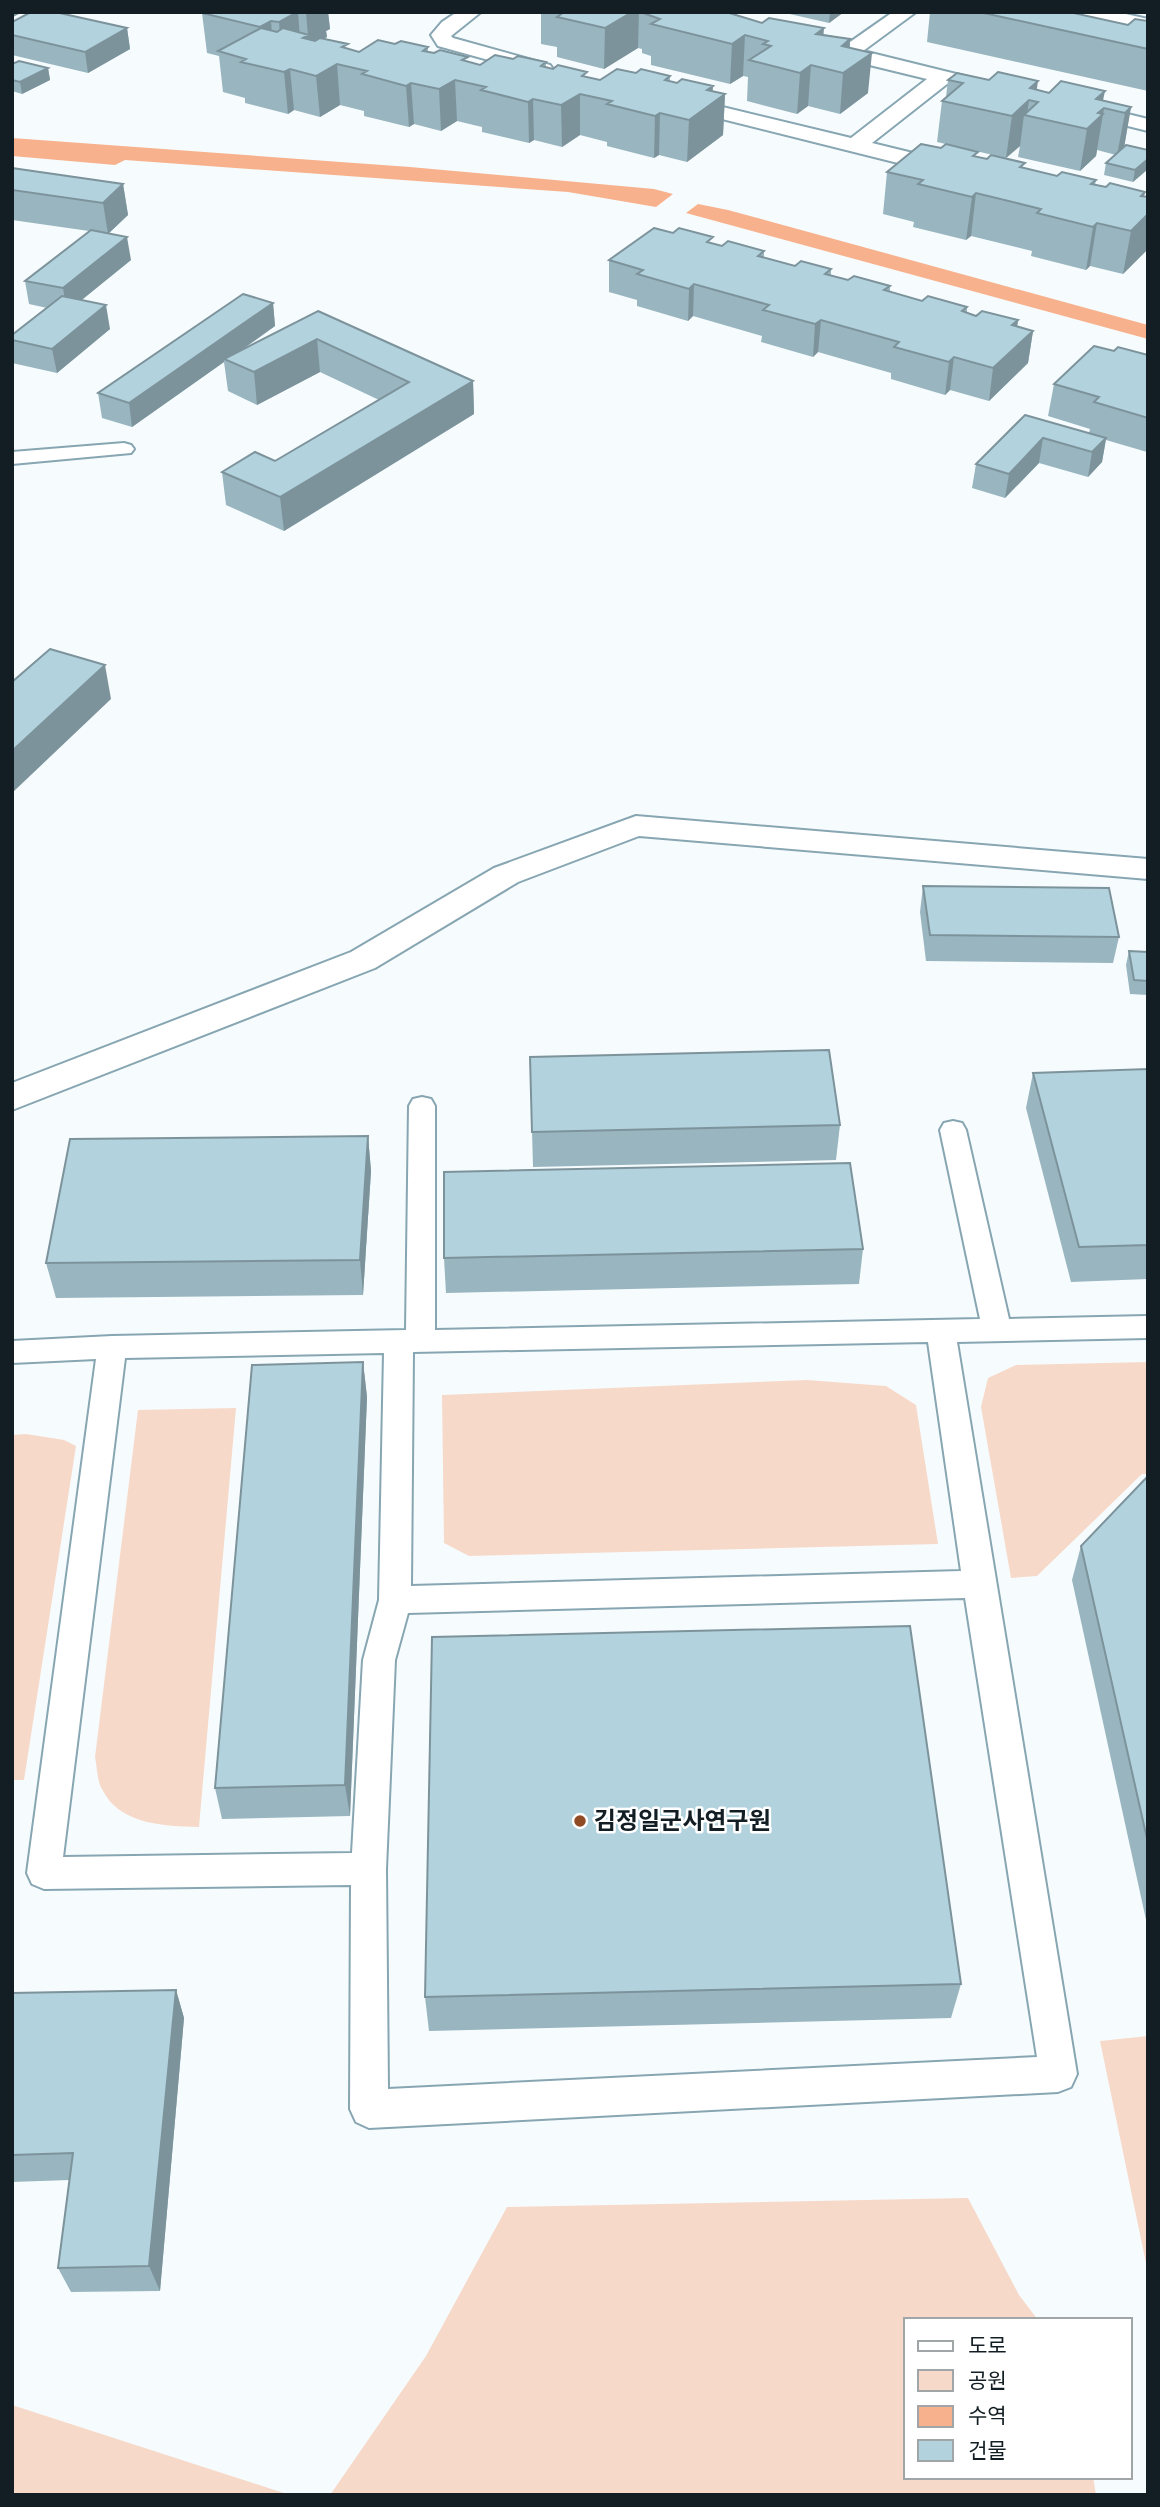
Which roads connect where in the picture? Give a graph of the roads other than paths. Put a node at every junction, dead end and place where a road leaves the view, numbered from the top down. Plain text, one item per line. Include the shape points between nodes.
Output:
1 (471, 12) edge
2 (906, 12) edge
3 (1095, 13) edge
4 (1148, 25) edge
5 (806, 44) edge
6 (846, 54) junction
7 (563, 74) edge
8 (943, 77) junction
9 (1025, 96) edge
10 (656, 97) edge
11 (1052, 102) edge
12 (1148, 125) edge
13 (855, 146) junction
14 (974, 175) edge
15 (124, 449) dead end
16 (12, 458) edge
17 (1148, 869) edge
18 (12, 1097) edge
19 (422, 1106) dead end
20 (953, 1130) dead end
21 (1148, 1327) edge
22 (941, 1331) junction
23 (997, 1331) junction
24 (410, 1342) junction
25 (112, 1347) junction
26 (12, 1352) edge
27 (979, 1584) junction
28 (396, 1600) junction
29 (369, 1870) junction

1 - 7 street via 441,35 445,42
2 - 6 street
3 - 4 street
5 - 6 street
6 - 8 street
8 - 9 street
8 - 13 street
10 - 13 street
11 - 12 street
13 - 14 street
15 - 16 lane
17 - 18 street via 636,826 506,875 363,960
19 - 24 lane
20 - 23 lane
21 - 23 lane
22 - 23 lane
22 - 24 lane
22 - 27 lane
24 - 25 lane
24 - 28 lane
25 - 26 lane
25 - 29 lane via 44,1873
27 - 28 lane
27 - 29 lane via 1058,2074 369,2109
28 - 29 lane via 379,1660

